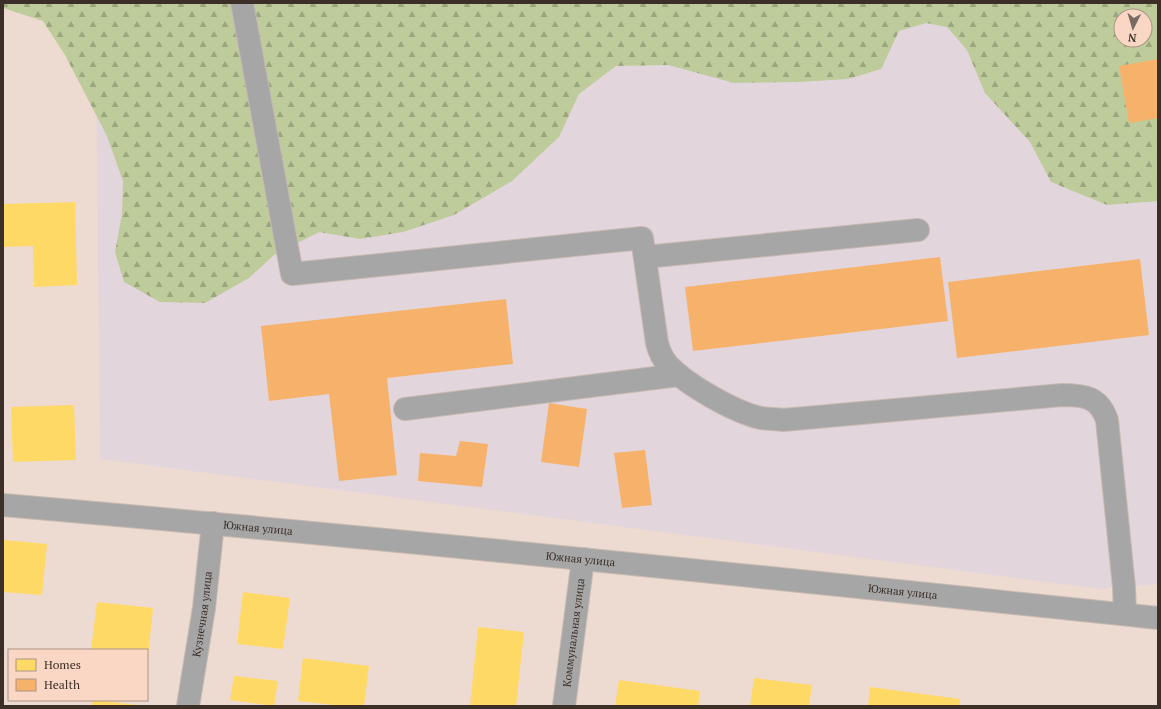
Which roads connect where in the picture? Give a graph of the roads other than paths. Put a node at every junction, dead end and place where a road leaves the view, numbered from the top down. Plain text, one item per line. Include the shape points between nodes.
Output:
1 (242, 3) edge
2 (918, 230) dead end
3 (645, 257) junction
4 (679, 375) junction
5 (405, 409) dead end
6 (3, 505) edge
7 (213, 523) junction
8 (583, 559) junction
9 (1125, 614) junction
10 (1158, 618) edge
11 (188, 706) edge
12 (564, 706) edge

1 - 3 street via 292,274 642,238
2 - 3 street
3 - 4 street via 657,343 661,356
4 - 5 street
4 - 9 street via 724,404 761,418 783,420 1062,396 1080,396 1094,401 1103,408 1107,420
6 - 7 street, Южная улица
7 - 8 street, Южная улица
7 - 11 street, Кузнечная улица via 204,608
8 - 9 street, Южная улица
8 - 12 street, Коммунальная улица
9 - 10 street, Южная улица

